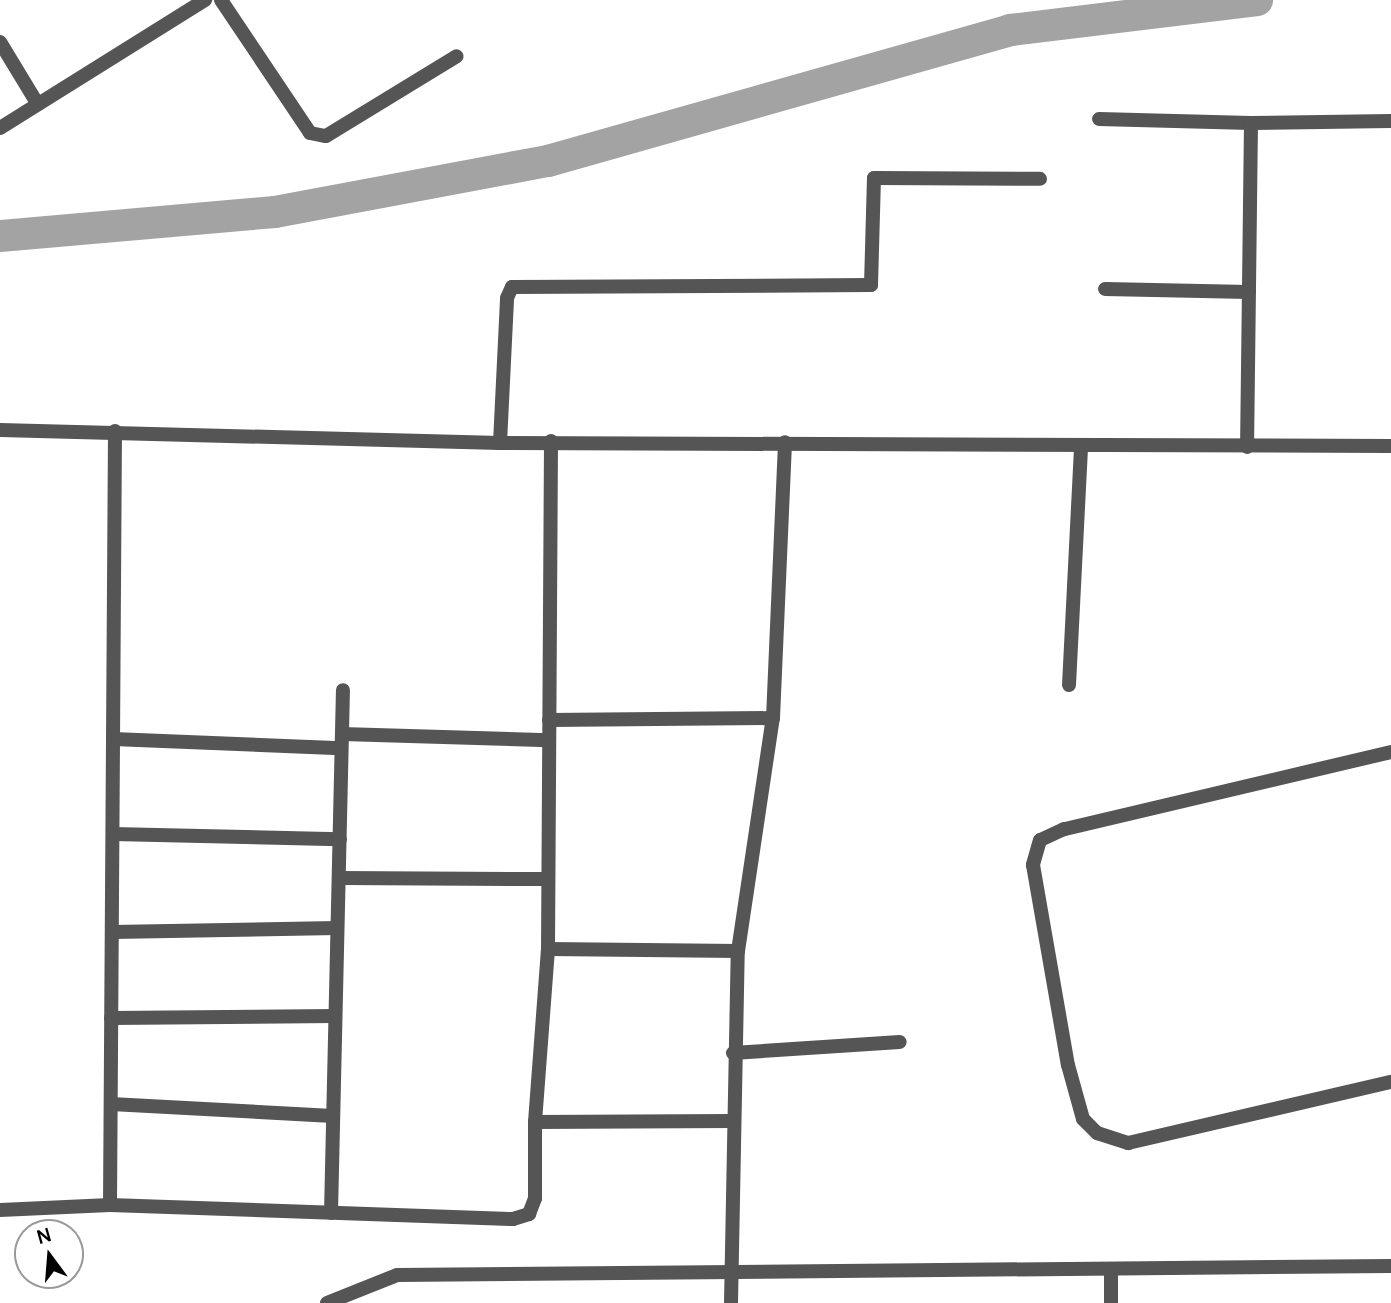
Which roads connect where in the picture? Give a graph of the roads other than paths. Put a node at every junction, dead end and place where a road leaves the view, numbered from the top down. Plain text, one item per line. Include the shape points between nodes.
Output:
1 (205, 0) edge
2 (222, 0) edge
3 (0, 42) edge
4 (457, 56) dead end
5 (37, 103) junction
6 (1099, 120) dead end
7 (1391, 121) edge
8 (1251, 123) junction
9 (0, 128) edge
10 (1040, 179) dead end
11 (1105, 289) dead end
12 (1249, 292) junction
13 (0, 430) edge
14 (115, 430) junction
15 (551, 442) junction
16 (785, 442) junction
17 (500, 443) junction
18 (1081, 445) junction
19 (1391, 446) edge
20 (1247, 447) junction
21 (1069, 685) dead end
22 (343, 690) dead end
23 (773, 718) junction
24 (549, 720) junction
25 (113, 739) junction
26 (549, 740) junction
27 (342, 741) junction
28 (1391, 752) edge
29 (113, 834) junction
30 (340, 839) junction
31 (339, 878) junction
32 (548, 879) junction
33 (337, 928) junction
34 (112, 932) junction
35 (548, 949) junction
36 (737, 951) junction
37 (335, 1016) junction
38 (111, 1018) junction
39 (900, 1042) dead end
40 (733, 1053) junction
41 (1391, 1082) edge
42 (111, 1104) junction
43 (333, 1116) junction
44 (731, 1121) junction
45 (535, 1122) junction
46 (110, 1205) junction
47 (0, 1210) edge
48 (331, 1213) junction
49 (1391, 1266) edge
50 (1111, 1271) junction
51 (732, 1275) junction
52 (327, 1303) edge
53 (731, 1303) edge
54 (1111, 1303) edge

1 - 5 street
2 - 4 street via 310,133 327,136
3 - 5 street
5 - 9 street
6 - 8 street
7 - 8 street
8 - 12 street
10 - 17 street via 874,178 871,285 512,287 507,298
11 - 12 street
12 - 20 street
13 - 14 street
14 - 17 street
14 - 25 street
15 - 16 street
15 - 17 street
15 - 24 street
16 - 18 street
16 - 23 street
18 - 20 street
18 - 21 street
19 - 20 street
22 - 27 street
23 - 24 street
23 - 36 street
24 - 26 street
25 - 27 street
25 - 29 street
26 - 27 street
26 - 32 street
27 - 30 street
28 - 41 street via 1064,830 1040,841 1033,865 1068,1065 1083,1119 1097,1133 1128,1143
29 - 30 street
29 - 34 street
30 - 31 street
31 - 32 street
31 - 33 street
32 - 35 street
33 - 34 street
33 - 37 street
34 - 38 street
35 - 36 street
35 - 45 street
36 - 40 street
37 - 38 street
37 - 43 street
38 - 42 street
39 - 40 street
40 - 44 street
42 - 43 street
42 - 46 street
43 - 48 street
44 - 45 street
44 - 51 street
45 - 48 street via 535,1198 529,1214 513,1219
46 - 47 street
46 - 48 street
49 - 50 street
50 - 51 street
50 - 54 street
51 - 52 street via 397,1275
51 - 53 street

